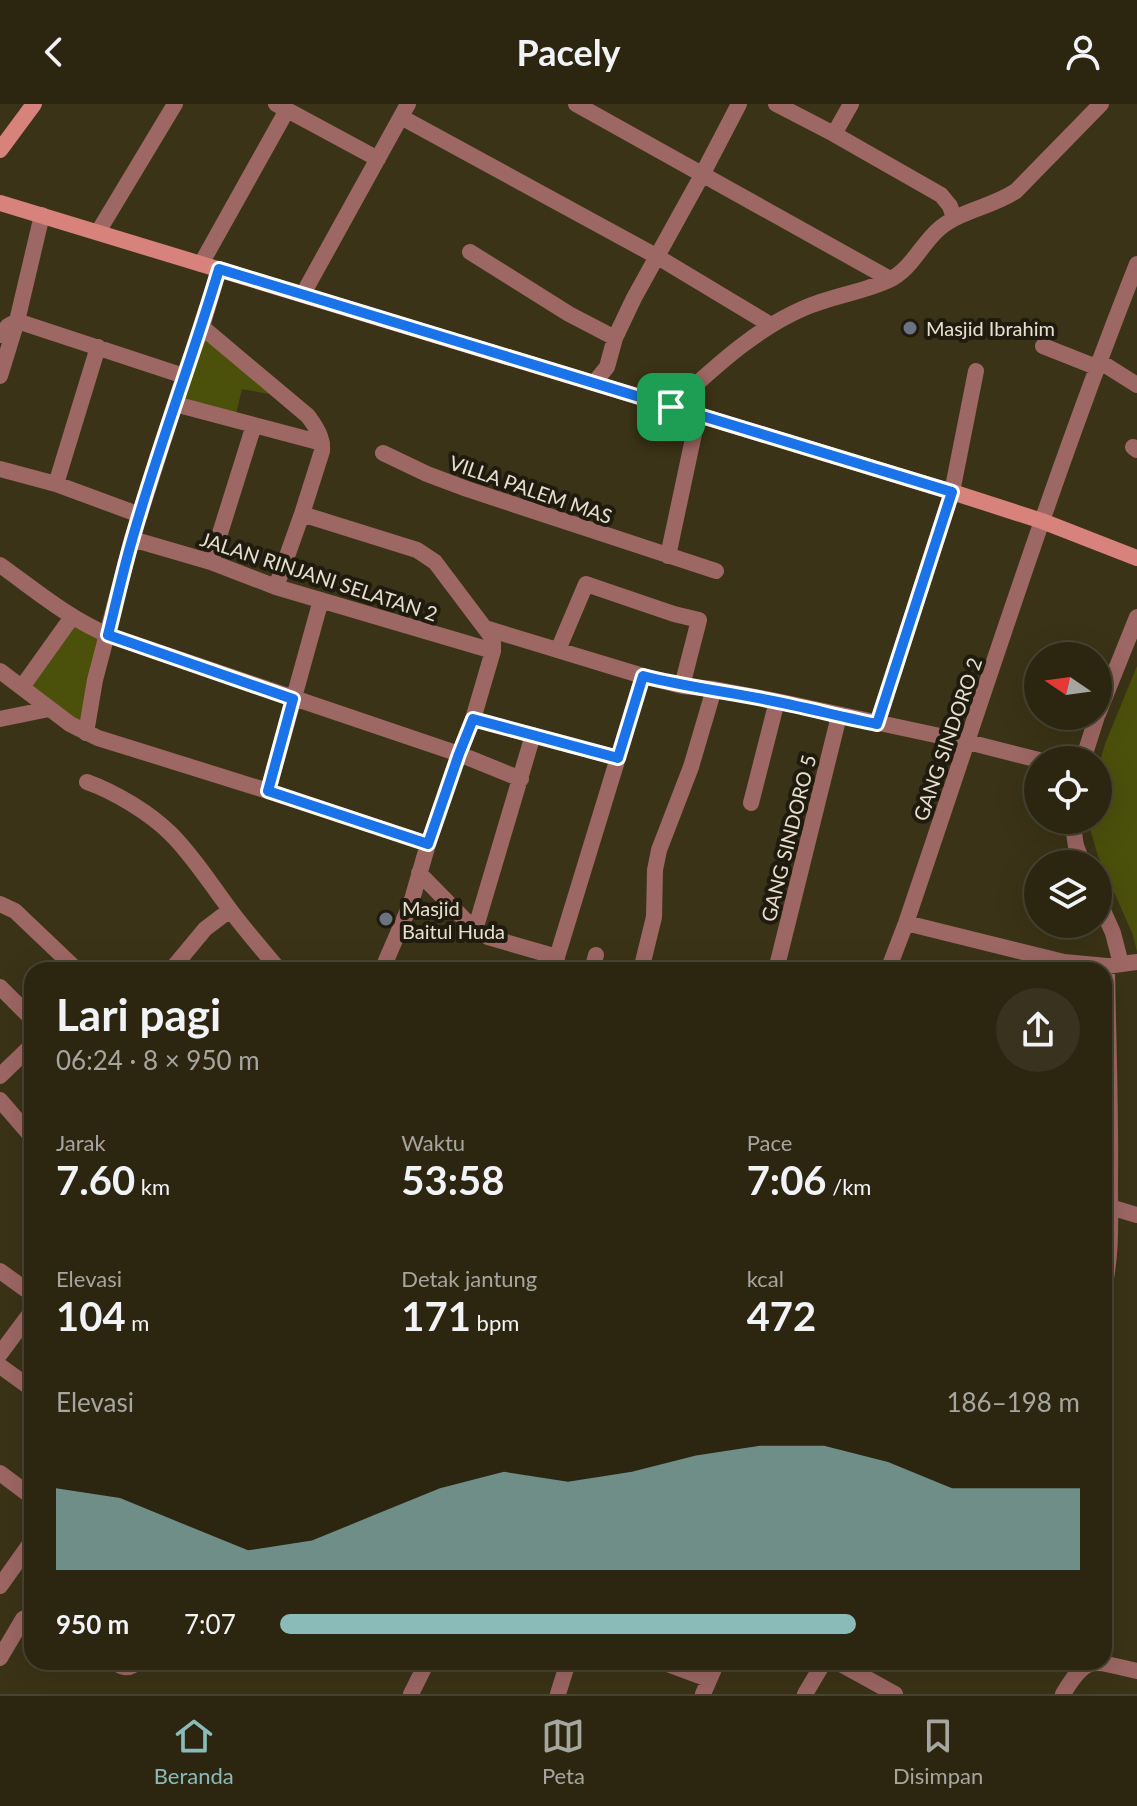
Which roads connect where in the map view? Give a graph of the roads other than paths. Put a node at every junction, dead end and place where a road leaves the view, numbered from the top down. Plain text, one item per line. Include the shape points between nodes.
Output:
1 (34, 104) edge
2 (175, 104) edge
3 (576, 104) edge
4 (739, 104) edge
5 (776, 104) edge
6 (851, 104) edge
7 (1101, 104) edge
8 (282, 107) edge
9 (404, 111) edge
10 (834, 134) junction
11 (0, 150) edge
12 (378, 159) junction
13 (702, 175) junction
14 (0, 203) edge
15 (42, 215) junction
16 (954, 218) junction
17 (98, 232) junction
18 (470, 252) dead end
19 (656, 256) junction
20 (201, 264) junction
21 (1137, 264) edge
22 (219, 269) junction
23 (890, 279) junction
24 (303, 294) junction
25 (17, 321) junction
26 (771, 325) junction
27 (202, 327) junction
28 (0, 335) edge
29 (615, 338) junction
30 (1043, 346) dead end
31 (98, 347) junction
32 (1098, 364) junction
33 (976, 371) dead end
34 (0, 376) edge
35 (184, 376) junction
36 (594, 383) junction
37 (1137, 385) edge
38 (175, 404) junction
39 (671, 407) junction
40 (698, 415) junction
41 (254, 425) junction
42 (322, 443) junction
43 (383, 453) dead end
44 (0, 469) edge
45 (56, 484) junction
46 (952, 492) junction
47 (302, 514) junction
48 (140, 515) junction
49 (1042, 521) junction
50 (132, 539) junction
51 (668, 556) junction
52 (1137, 558) edge
53 (211, 562) junction
54 (0, 565) edge
55 (716, 571) dead end
56 (276, 587) junction
57 (321, 600) junction
58 (72, 617) junction
59 (1137, 617) edge
60 (485, 628) junction
61 (108, 635) junction
62 (558, 650) junction
63 (493, 651) junction
64 (0, 671) edge
65 (643, 676) junction
66 (1112, 680) edge
67 (682, 686) junction
68 (22, 687) junction
69 (714, 689) junction
70 (293, 699) junction
71 (777, 701) junction
72 (49, 709) junction
73 (839, 716) junction
74 (0, 719) edge
75 (473, 719) junction
76 (877, 724) junction
77 (86, 733) junction
78 (533, 735) junction
79 (968, 742) junction
80 (459, 754) junction
81 (1024, 756) edge
82 (618, 758) junction
83 (521, 779) junction
84 (87, 782) dead end
85 (268, 791) junction
86 (751, 803) dead end
87 (428, 844) junction
88 (419, 873) junction
89 (0, 904) edge
90 (230, 910) junction
91 (906, 923) junction
92 (475, 930) junction
93 (1112, 931) edge
94 (69, 962) edge
95 (178, 962) edge
96 (272, 962) edge
97 (385, 962) edge
98 (554, 962) edge
99 (557, 962) edge
100 (643, 962) edge
101 (778, 962) edge
102 (891, 962) edge
103 (1064, 962) edge
104 (1122, 964) edge
105 (0, 987) edge
106 (24, 1011) edge
107 (24, 1053) edge
108 (0, 1076) edge
109 (1112, 1091) edge
110 (0, 1100) edge
111 (24, 1128) edge
112 (1112, 1213) edge
113 (1137, 1215) edge
114 (0, 1271) edge
115 (24, 1288) edge
116 (24, 1322) edge
117 (0, 1354) edge
118 (0, 1366) edge
119 (24, 1383) edge
120 (0, 1473) edge
121 (24, 1491) edge
122 (24, 1552) edge
123 (0, 1586) edge
124 (24, 1618) edge
125 (0, 1658) edge
126 (1112, 1666) edge
127 (423, 1670) edge
128 (566, 1670) edge
129 (677, 1670) edge
130 (819, 1670) edge
131 (852, 1670) edge
132 (1078, 1670) edge
133 (1137, 1671) edge
134 (706, 1686) edge
135 (411, 1694) edge
136 (558, 1694) edge
137 (805, 1694) edge
138 (895, 1694) edge
139 (1063, 1694) edge

1 - 11 main road
2 - 17 street
3 - 13 street
4 - 13 street
5 - 10 street
6 - 10 street
7 - 16 street via 1016,191
8 - 12 street
8 - 20 street
9 - 12 street
9 - 19 street
10 - 16 street via 941,195
12 - 24 street
13 - 19 street
13 - 23 street
14 - 15 main road
15 - 17 main road
15 - 25 street
16 - 23 street
17 - 20 main road
18 - 29 street
19 - 26 street
19 - 29 street
20 - 22 main road
21 - 32 street, GANG SINDORO 2
22 - 24 main road
22 - 27 street
23 - 26 street via 806,307
24 - 36 main road
25 - 28 street
25 - 31 street
25 - 34 street
26 - 39 street
27 - 35 street
27 - 42 street via 308,416
29 - 36 street via 607,367
30 - 32 street
31 - 35 street
31 - 45 street
32 - 37 street
32 - 49 street, GANG SINDORO 2
33 - 46 street
35 - 38 street
36 - 39 main road
38 - 41 street
38 - 48 street
39 - 40 main road
40 - 46 main road
40 - 51 street
41 - 42 street
41 - 53 street
42 - 47 street
43 - 51 street, VILLA PALEM MAS via 440,479
44 - 45 street
45 - 48 street
46 - 49 main road
46 - 76 street
47 - 56 street
47 - 60 street via 427,555
48 - 50 street
49 - 52 main road
49 - 79 street, GANG SINDORO 2
50 - 53 street, JALAN RINJANI SELATAN 2
50 - 61 street
51 - 55 street, VILLA PALEM MAS
53 - 56 street, JALAN RINJANI SELATAN 2
54 - 58 street
56 - 57 street, JALAN RINJANI SELATAN 2
57 - 63 street, JALAN RINJANI SELATAN 2
57 - 70 street
58 - 61 street
58 - 68 street
59 - 66 street
60 - 62 street
60 - 63 street
61 - 70 street
61 - 77 street
62 - 65 street
62 - 67 street via 586,584 699,620
63 - 75 street
64 - 68 street
65 - 67 street
65 - 82 street
67 - 69 street
68 - 72 street
69 - 71 street
69 - 100 street via 659,850 654,917
70 - 80 street
70 - 85 street
71 - 73 street
71 - 86 street
72 - 74 street
72 - 77 street
73 - 76 street
73 - 101 street, GANG SINDORO 5
75 - 78 street
75 - 80 street
76 - 79 street
77 - 85 street
78 - 82 street
78 - 83 street
79 - 81 street
79 - 91 street, GANG SINDORO 2
80 - 83 street
80 - 87 street
82 - 99 street
83 - 92 street
84 - 90 street via 132,804 170,833
85 - 87 street
87 - 88 street
88 - 92 street
88 - 97 street
89 - 94 street via 15,911
90 - 95 street via 205,929
90 - 96 street
91 - 102 street, GANG SINDORO 2
91 - 103 street
92 - 98 street
93 - 104 street
104 - 109 street
105 - 106 street
107 - 108 street
110 - 111 street
112 - 113 street
114 - 115 street
116 - 117 street
118 - 119 street
120 - 121 street
122 - 123 street
124 - 125 street
126 - 133 street
127 - 135 street
128 - 136 street
129 - 134 street
130 - 137 street
131 - 138 street
132 - 139 street

